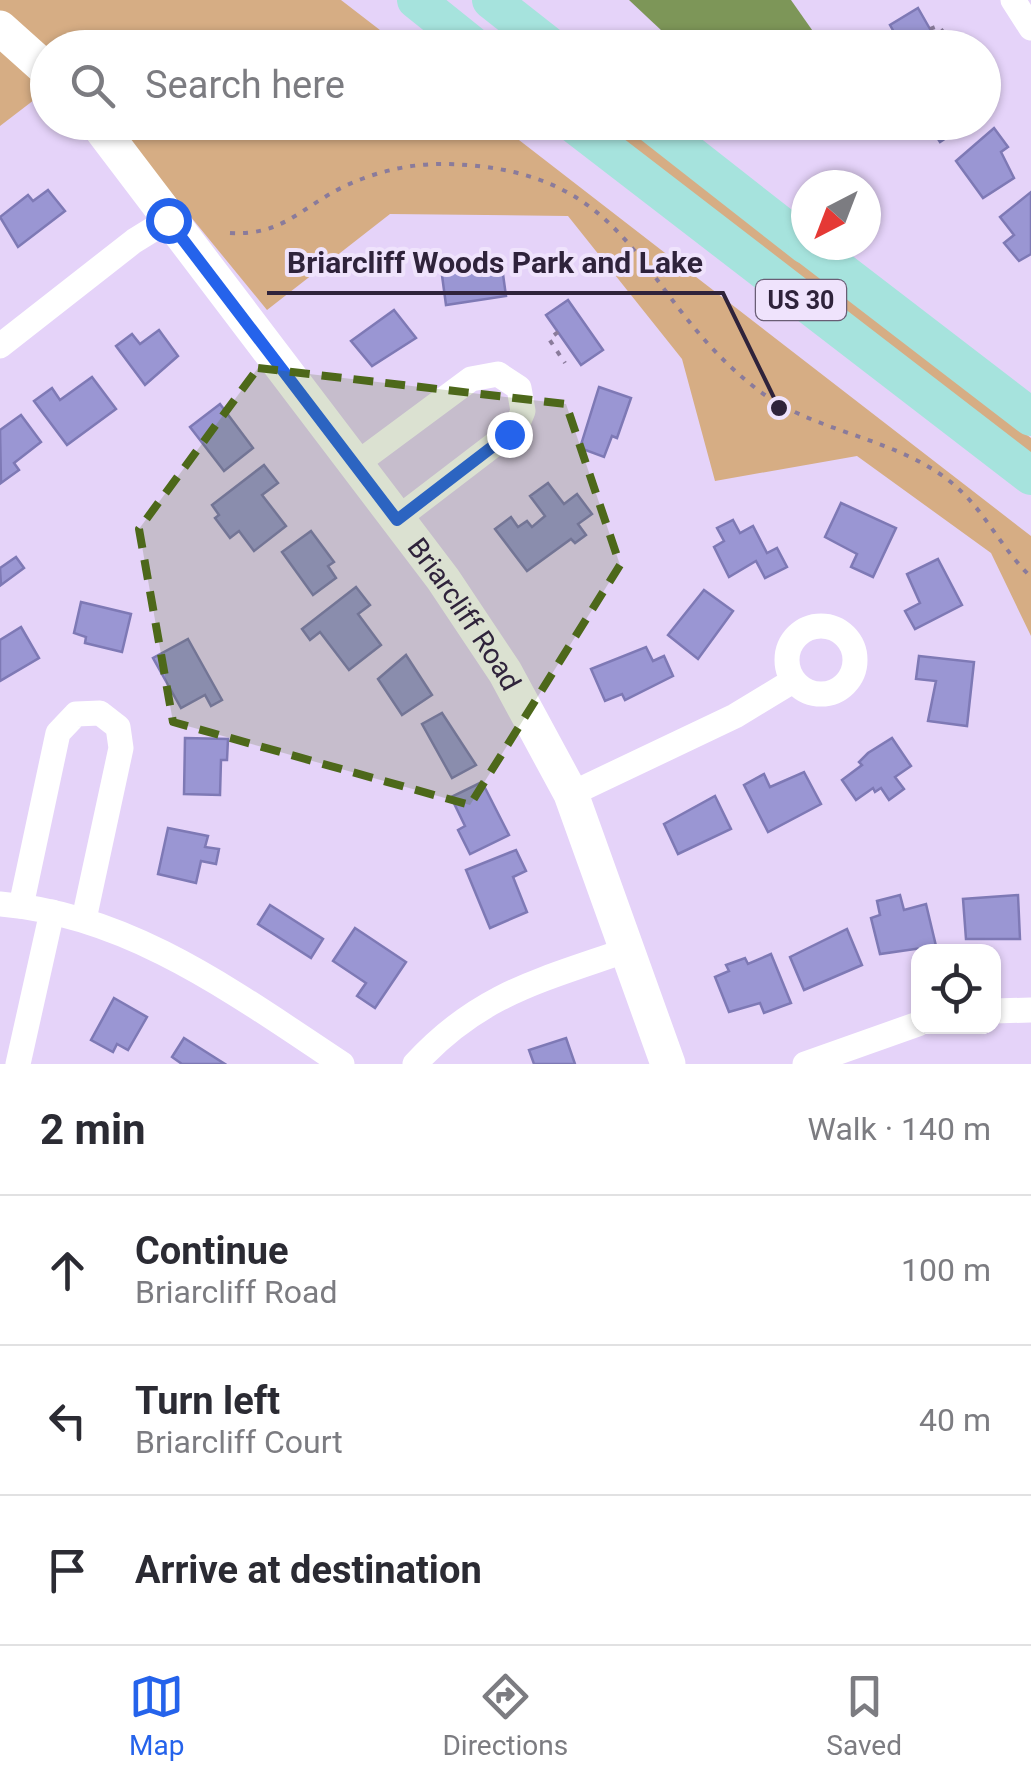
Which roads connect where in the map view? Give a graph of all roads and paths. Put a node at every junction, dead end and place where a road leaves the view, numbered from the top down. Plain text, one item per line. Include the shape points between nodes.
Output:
1 (416, 0) edge
2 (491, 0) edge
3 (1013, 0) edge
4 (0, 28) edge
5 (1031, 28) edge
6 (930, 29) dead end
7 (454, 30) edge
8 (529, 30) edge
9 (941, 30) edge
10 (30, 56) edge
11 (109, 140) edge
12 (595, 140) edge
13 (672, 140) edge
14 (168, 220) junction
15 (230, 233) dead end
16 (791, 233) edge
17 (826, 260) edge
18 (558, 332) dead end
19 (0, 346) edge
20 (565, 364) dead end
21 (1031, 418) edge
22 (356, 465) junction
23 (1031, 476) edge
24 (397, 520) junction
25 (1031, 577) edge
26 (791, 682) dead end
27 (571, 794) junction
28 (11, 905) edge
29 (52, 912) junction
30 (84, 919) junction
31 (630, 949) junction
32 (1031, 1010) edge
33 (1001, 1011) edge
34 (911, 1026) edge
35 (18, 1064) edge
36 (342, 1064) edge
37 (415, 1064) edge
38 (668, 1064) edge
39 (804, 1064) edge

1 - 7 main road
2 - 8 main road
3 - 5 street
4 - 10 street
6 - 9 path
11 - 14 street, Briarcliff Road
12 - 23 main road, US 30
13 - 16 main road, US 30
14 - 19 street
14 - 22 street, Briarcliff Road
15 - 25 path via 265,233 344,186 424,165 498,171 572,192 620,230 693,325 754,387 785,408 885,442 932,468 975,503
17 - 21 main road, US 30
18 - 20 path via 548,339
22 - 24 street, Briarcliff Road
22 - 24 street via 471,379 498,374 519,388 523,411 516,428
24 - 27 street, Briarcliff Road via 482,635
26 - 27 street
27 - 31 street, Briarcliff Road
28 - 29 street
28 - 30 street via 58,733 76,714 100,713 118,727 122,748
29 - 30 street
29 - 35 street
30 - 36 street via 187,965
31 - 37 street via 484,1004
31 - 38 street, Briarcliff Road
32 - 33 street
34 - 39 street

